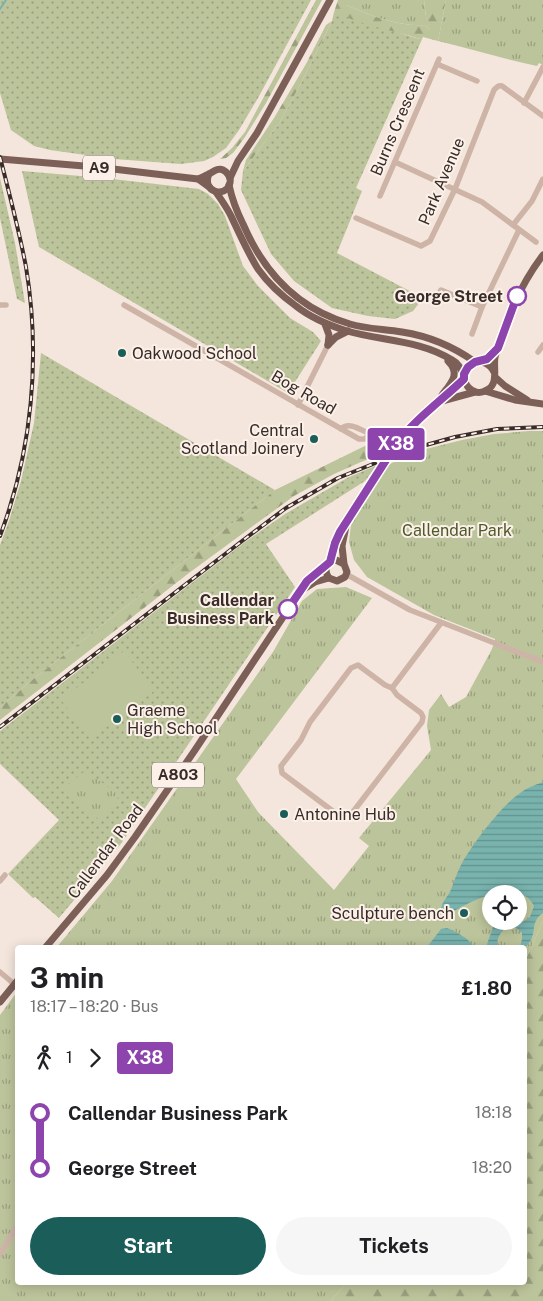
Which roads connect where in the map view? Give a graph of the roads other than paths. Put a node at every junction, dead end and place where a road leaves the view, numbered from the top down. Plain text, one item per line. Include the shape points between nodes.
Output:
1 (330, 0) edge
2 (543, 68) edge
3 (477, 81) dead end
4 (524, 102) junction
5 (543, 116) edge
6 (0, 159) edge
7 (238, 161) junction
8 (395, 162) junction
9 (224, 170) junction
10 (209, 174) junction
11 (198, 179) junction
12 (543, 179) edge
13 (230, 181) junction
14 (209, 187) junction
15 (454, 189) junction
16 (216, 192) junction
17 (380, 196) dead end
18 (356, 218) dead end
19 (516, 228) junction
20 (539, 244) edge
21 (543, 255) edge
22 (437, 298) dead end
23 (124, 305) dead end
24 (482, 307) junction
25 (325, 324) junction
26 (348, 331) junction
27 (472, 334) dead end
28 (328, 345) junction
29 (543, 345) edge
30 (498, 348) junction
31 (538, 352) dead end
32 (451, 361) junction
33 (478, 362) junction
34 (495, 375) junction
35 (464, 377) junction
36 (485, 391) junction
37 (476, 392) junction
38 (438, 403) junction
39 (533, 403) junction
40 (543, 404) edge
41 (298, 405) junction
42 (431, 409) junction
43 (378, 438) dead end
44 (347, 521) junction
45 (329, 564) junction
46 (344, 564) junction
47 (346, 574) junction
48 (329, 578) junction
49 (298, 594) junction
50 (441, 623) junction
51 (543, 662) edge
52 (392, 688) junction
53 (5, 875) dead end
54 (0, 881) edge
55 (48, 945) edge
56 (0, 972) edge
57 (15, 981) edge
58 (15, 983) edge
59 (0, 1002) edge
60 (15, 1229) edge
61 (0, 1254) edge

1 - 7 main road via 257,133
2 - 4 street
3 - 8 street, Burns Crescent via 438,62
4 - 5 street
4 - 15 street, Park Avenue via 502,86 494,90
6 - 11 main road, A9
7 - 9 main road
7 - 13 main road
8 - 15 street
8 - 17 street, Burns Crescent
9 - 10 main road
9 - 13 main road
10 - 11 main road
10 - 14 main road
11 - 14 main road, A9
12 - 19 street
13 - 16 main road via 224,191
13 - 33 main road via 231,193 246,232 265,265 301,302 328,317 352,325 424,336
14 - 16 main road
15 - 18 street, Park Avenue via 430,241 421,246
15 - 19 street via 482,202
16 - 25 main road via 270,283 282,296
19 - 20 street
19 - 24 street
21 - 30 main road via 517,296
22 - 24 street via 442,290
23 - 41 street, Bog Road
24 - 27 street
25 - 26 main road
25 - 28 main road
26 - 28 main road via 336,336
26 - 32 main road via 431,350
28 - 41 street
29 - 31 street
30 - 33 main road via 487,359
30 - 34 main road
32 - 35 main road via 460,367
32 - 42 main road via 454,376
33 - 34 main road via 490,365
33 - 35 main road via 468,367
34 - 36 main road via 492,386
34 - 39 main road via 513,392
35 - 37 main road via 468,387
35 - 38 main road
36 - 37 main road
36 - 39 main road
37 - 38 main road
38 - 42 main road
39 - 40 main road
41 - 43 street, Bog Road via 360,439 370,434
42 - 44 main road via 399,440
44 - 45 main road via 335,543
44 - 46 main road via 342,546
45 - 46 main road via 336,560
45 - 48 main road via 326,572
45 - 49 main road, Callendar Road / A803 via 312,576
46 - 47 main road
47 - 48 main road, A803 via 337,581
47 - 50 street via 410,610
48 - 49 main road, Callendar Road / A803
49 - 55 main road, Callendar Road / A803 via 135,837
50 - 51 street
50 - 52 street
52 - 52 street via 421,713 422,722 349,817 342,818 282,773 281,766 351,668 358,665
53 - 54 street
56 - 57 street
58 - 59 main road
60 - 61 street

